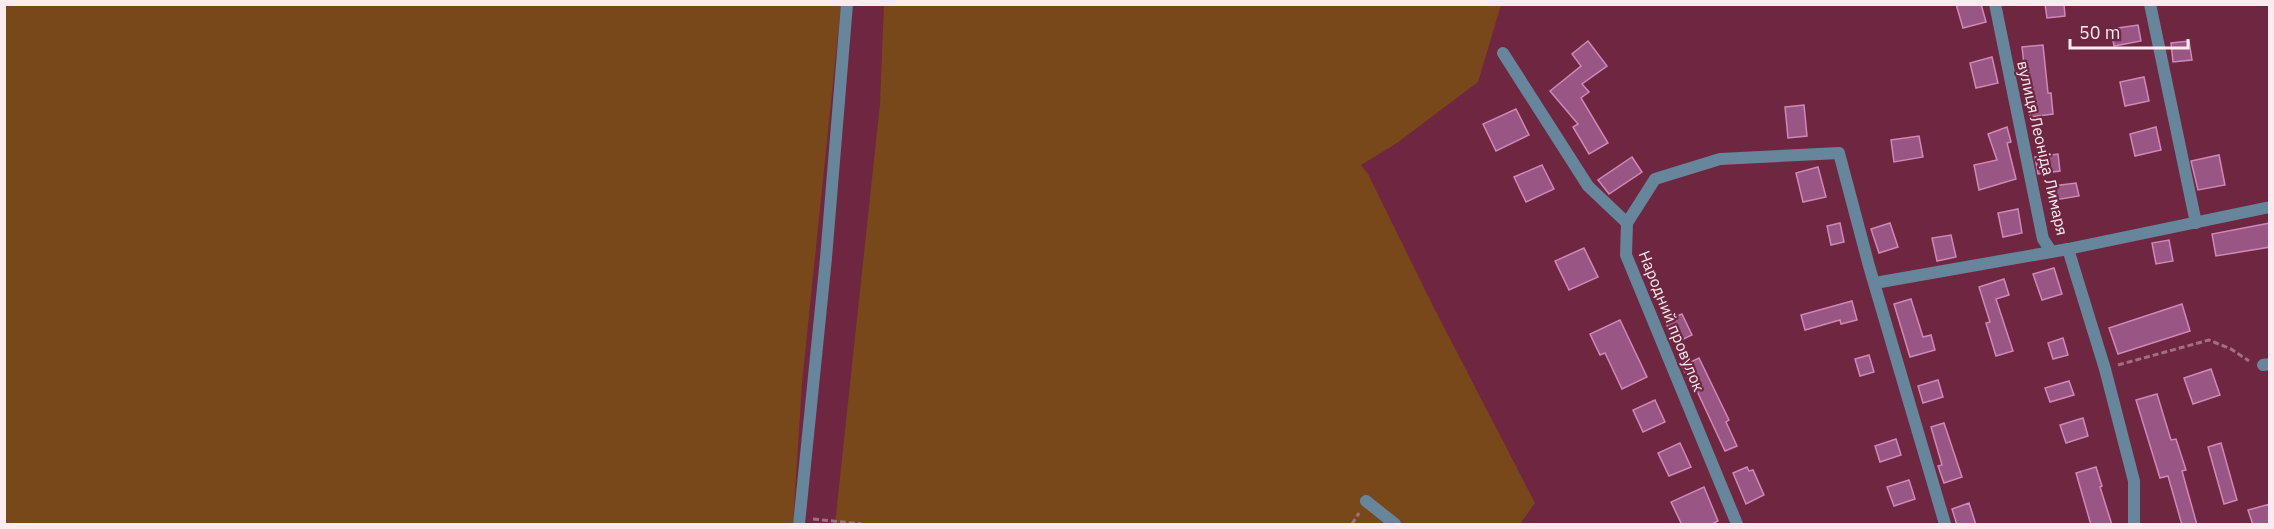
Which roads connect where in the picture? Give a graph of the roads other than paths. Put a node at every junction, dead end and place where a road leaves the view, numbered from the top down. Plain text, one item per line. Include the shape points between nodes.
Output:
1 (847, 4) edge
2 (1995, 4) edge
3 (2150, 4) edge
4 (1503, 53) dead end
5 (2270, 207) edge
6 (1627, 223) junction
7 (2196, 223) junction
8 (2068, 249) junction
9 (2051, 251) junction
10 (1875, 283) junction
11 (1365, 501) dead end
12 (800, 521) edge
13 (1735, 524) edge
14 (1395, 525) edge
15 (1945, 525) edge
16 (2134, 525) edge

1 - 12 street
2 - 9 street, вулиця Леоніда Лимаря via 2043,239
3 - 7 street
4 - 6 street via 1588,186
5 - 7 street
6 - 10 street via 1655,179 1720,159 1839,153
6 - 13 street, Народний провулок via 1626,255
7 - 8 street
8 - 9 street
8 - 16 street, вулиця Леоніда Лимаря via 2134,481
9 - 10 street, вулиця Леоніда Лимаря
10 - 15 street
11 - 14 street

